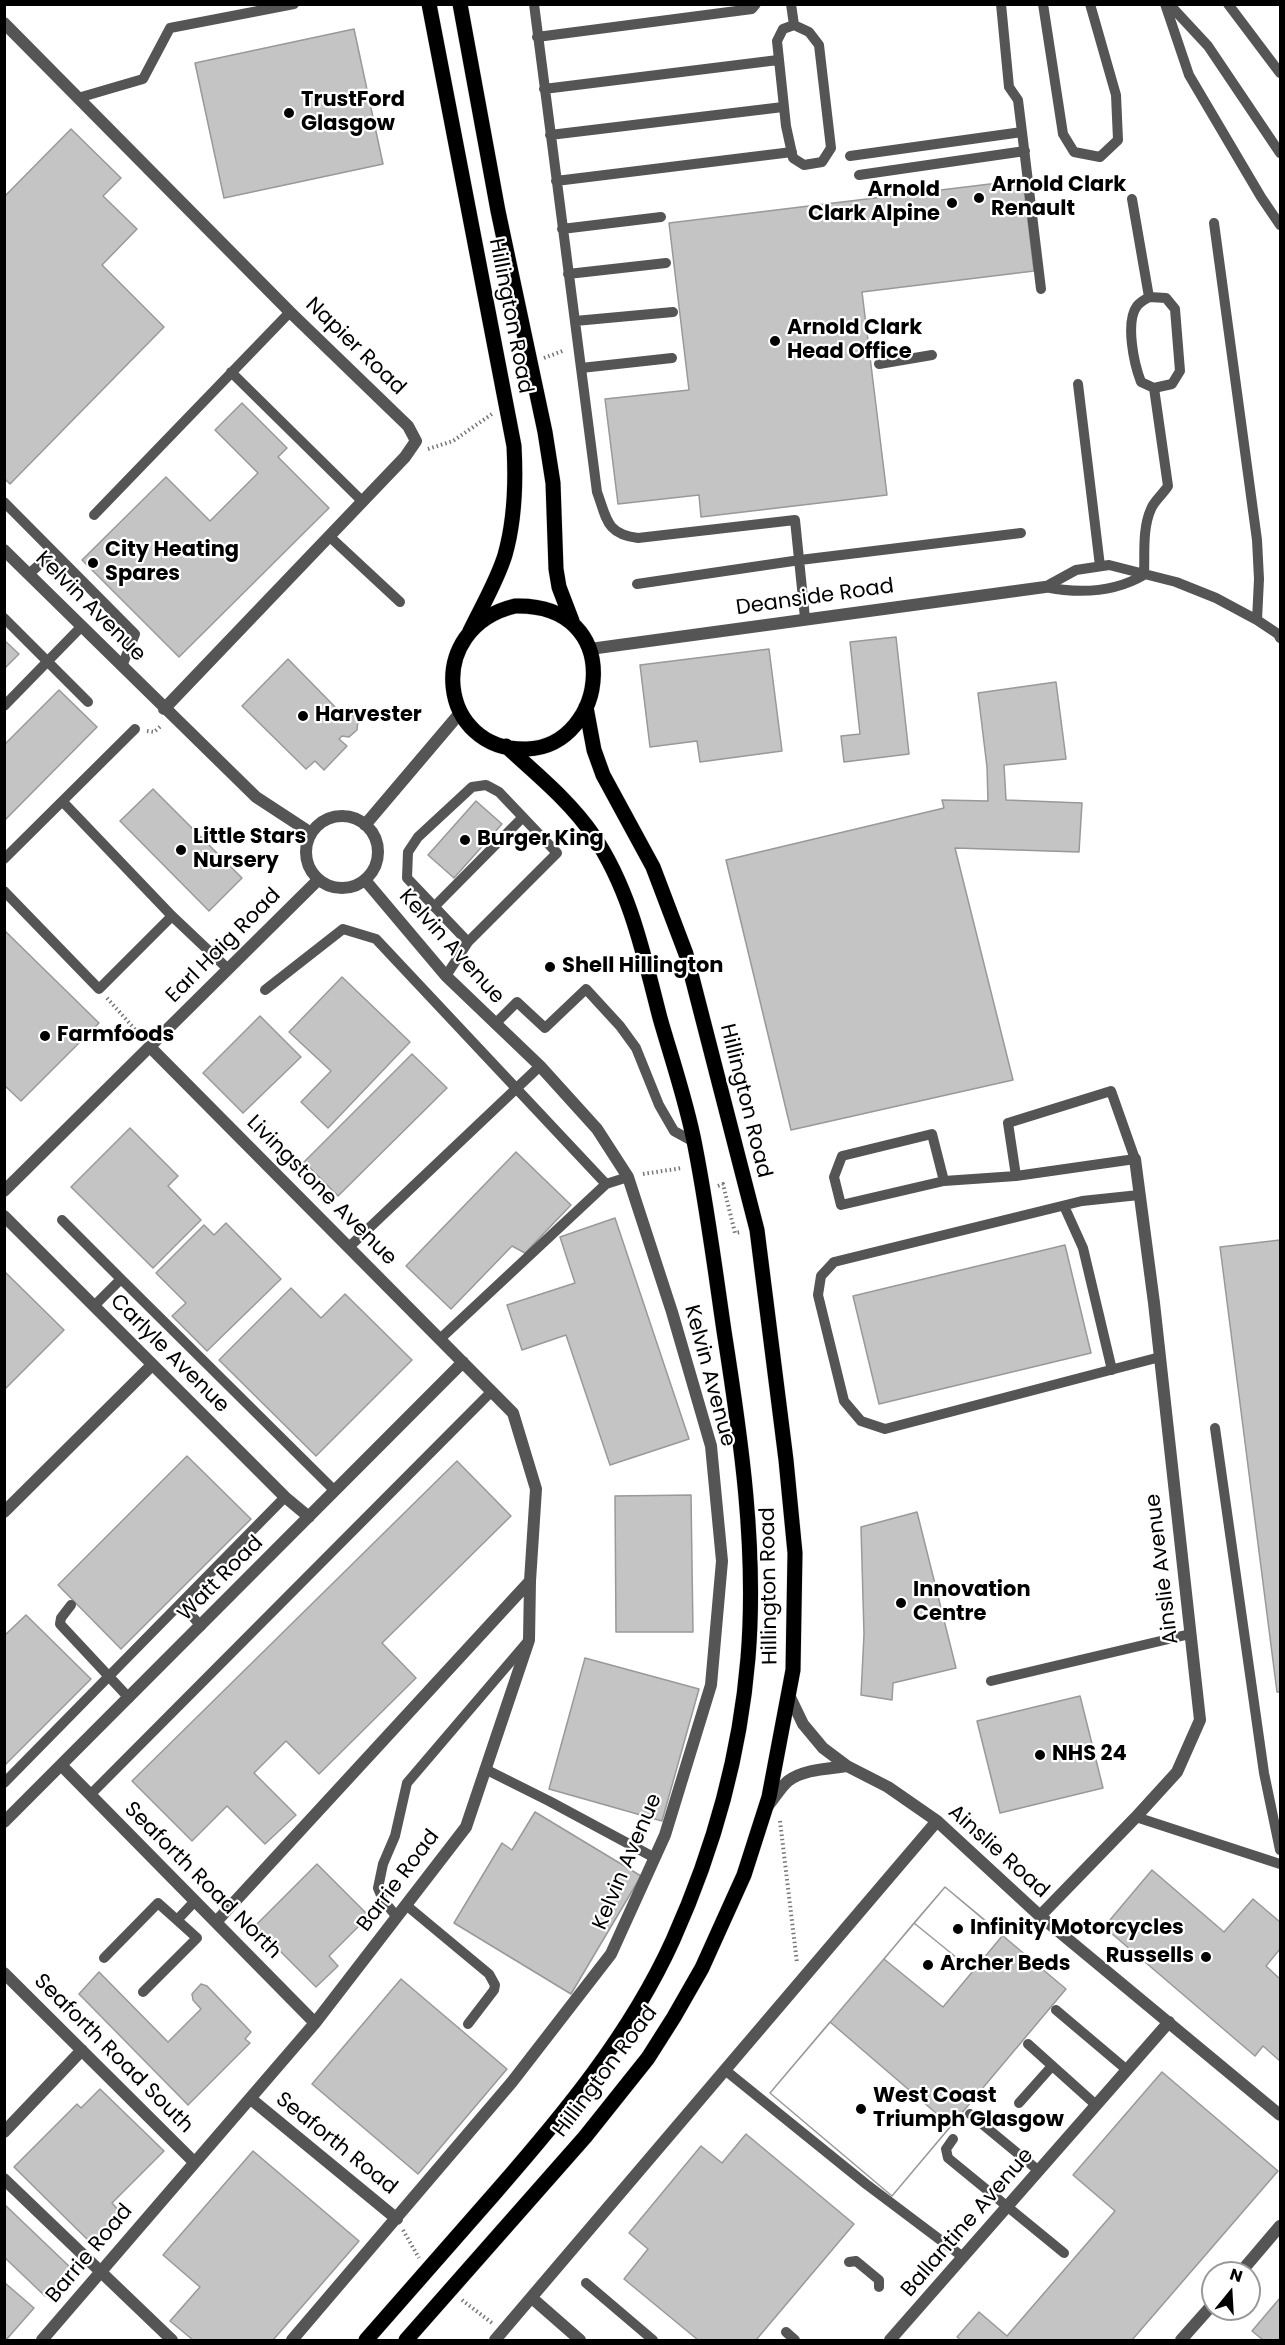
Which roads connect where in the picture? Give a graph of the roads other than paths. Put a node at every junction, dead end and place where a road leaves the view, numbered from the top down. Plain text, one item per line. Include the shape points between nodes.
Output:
1 (294, 4) edge
2 (429, 4) edge
3 (460, 4) edge
4 (534, 4) edge
5 (756, 4) edge
6 (791, 4) edge
7 (1001, 4) edge
8 (1043, 4) edge
9 (1090, 4) edge
10 (1167, 4) edge
11 (1228, 4) edge
12 (4, 23) edge
13 (794, 25) junction
14 (537, 37) junction
15 (778, 60) junction
16 (1281, 73) edge
17 (544, 89) junction
18 (78, 98) junction
19 (783, 107) junction
20 (1022, 132) junction
21 (550, 135) junction
22 (1024, 151) junction
23 (792, 152) junction
24 (1281, 153) edge
25 (850, 156) dead end
26 (860, 175) dead end
27 (556, 181) junction
28 (1132, 198) dead end
29 (661, 217) dead end
30 (1214, 223) dead end
31 (1281, 225) edge
32 (562, 229) junction
33 (666, 263) dead end
34 (568, 274) junction
35 (1041, 289) dead end
36 (1149, 297) junction
37 (290, 312) junction
38 (673, 312) dead end
39 (575, 321) junction
40 (932, 355) dead end
41 (672, 358) dead end
42 (879, 364) dead end
43 (580, 368) junction
44 (231, 372) junction
45 (1077, 384) dead end
46 (1154, 388) junction
47 (362, 501) junction
48 (4, 502) edge
49 (94, 515) dead end
50 (1021, 533) dead end
51 (329, 536) junction
52 (4, 550) edge
53 (53, 552) junction
54 (800, 560) junction
55 (1101, 566) junction
56 (29, 574) junction
57 (1144, 575) junction
58 (637, 584) dead end
59 (1045, 587) junction
60 (400, 602) dead end
61 (4, 618) edge
62 (805, 618) junction
63 (1257, 620) junction
64 (572, 621) junction
65 (82, 626) junction
66 (470, 631) junction
67 (1280, 635) edge
68 (590, 649) junction
69 (48, 661) junction
70 (122, 666) junction
71 (88, 702) dead end
72 (4, 706) edge
73 (586, 707) junction
74 (168, 712) junction
75 (460, 713) junction
76 (135, 729) road end
77 (506, 746) junction
78 (63, 802) junction
79 (523, 817) junction
80 (365, 825) junction
81 (311, 833) junction
82 (4, 859) edge
83 (318, 880) junction
84 (365, 880) junction
85 (4, 891) edge
86 (434, 906) junction
87 (172, 916) junction
88 (468, 942) junction
89 (228, 969) junction
90 (446, 976) junction
91 (265, 990) dead end
92 (495, 1024) junction
93 (150, 1047) junction
94 (540, 1066) junction
95 (516, 1089) junction
96 (694, 1142) junction
97 (1135, 1159) junction
98 (1016, 1176) junction
99 (628, 1178) junction
100 (944, 1181) junction
101 (606, 1184) junction
102 (4, 1191) edge
103 (1139, 1195) junction
104 (1064, 1206) junction
105 (4, 1216) edge
106 (62, 1220) dead end
107 (349, 1247) junction
108 (121, 1279) junction
109 (94, 1306) junction
110 (440, 1339) junction
111 (1160, 1358) junction
112 (464, 1362) junction
113 (152, 1365) junction
114 (1112, 1370) junction
115 (492, 1391) junction
116 (1215, 1428) dead end
117 (335, 1491) junction
118 (285, 1497) junction
119 (4, 1512) edge
120 (309, 1517) junction
121 (530, 1581) junction
122 (181, 1604) junction
123 (71, 1605) dead end
124 (201, 1626) junction
125 (1190, 1634) junction
126 (529, 1640) junction
127 (110, 1676) junction
128 (991, 1681) dead end
129 (789, 1695) junction
130 (129, 1698) junction
131 (847, 1766) junction
132 (62, 1767) junction
133 (485, 1769) junction
134 (4, 1783) edge
135 (90, 1795) junction
136 (766, 1808) junction
137 (1136, 1817) junction
138 (937, 1821) junction
139 (4, 1822) edge
140 (1281, 1850) edge
141 (655, 1858) junction
142 (1281, 1864) edge
143 (195, 1901) junction
144 (406, 1905) junction
145 (1040, 1916) junction
146 (397, 1917) junction
147 (177, 1920) junction
148 (216, 1923) junction
149 (104, 1958) dead end
150 (4, 1973) edge
151 (144, 1992) dead end
152 (1056, 2010) dead end
153 (1169, 2022) junction
154 (315, 2023) junction
155 (468, 2024) dead end
156 (1028, 2044) dead end
157 (82, 2050) junction
158 (1052, 2066) junction
159 (725, 2070) junction
160 (1126, 2070) junction
161 (251, 2099) junction
162 (1019, 2103) dead end
163 (1096, 2105) junction
164 (970, 2114) dead end
165 (1281, 2115) edge
166 (4, 2132) edge
167 (953, 2139) dead end
168 (194, 2162) junction
169 (1039, 2170) junction
170 (4, 2179) edge
171 (1008, 2206) junction
172 (397, 2219) junction
173 (1281, 2226) edge
174 (1064, 2253) dead end
175 (963, 2257) junction
176 (1250, 2261) edge
177 (849, 2262) dead end
178 (100, 2272) junction
179 (586, 2283) dead end
180 (879, 2287) dead end
181 (532, 2298) junction
182 (1201, 2319) edge
183 (786, 2332) dead end
184 (499, 2336) edge
185 (1185, 2339) edge
186 (42, 2340) edge
187 (172, 2340) edge
188 (292, 2340) edge
189 (366, 2340) edge
190 (406, 2340) edge
191 (513, 2340) edge
192 (580, 2340) edge
193 (653, 2340) edge
194 (795, 2340) edge
195 (891, 2340) edge

1 - 18 lane via 170,28 142,79
2 - 66 main road, Hillington Road via 507,405 516,473 504,556
3 - 64 main road, Hillington Road via 545,432 553,483 556,569
4 - 14 lane
5 - 14 lane via 752,9
6 - 13 lane
7 - 20 lane via 1009,87 1018,100
8 - 9 lane via 1063,134 1074,152 1100,157 1118,140 1116,95
10 - 24 lane via 1208,46
10 - 31 lane via 1190,75
11 - 16 lane
12 - 18 street, Napier Road
13 - 15 lane via 783,29 777,41
13 - 23 lane via 809,32 819,45 831,148 822,162 804,165 793,158
14 - 17 lane
15 - 17 lane
15 - 19 lane
17 - 21 lane
18 - 37 street, Napier Road
19 - 21 lane
19 - 23 lane
20 - 22 lane
20 - 25 lane
21 - 27 lane
22 - 26 lane
22 - 35 lane
23 - 27 lane
27 - 32 lane
28 - 36 lane
29 - 32 lane
30 - 63 lane via 1257,540
32 - 34 lane
33 - 34 lane
34 - 39 lane
36 - 46 lane via 1137,305 1132,319 1133,360 1141,382
36 - 46 lane via 1166,298 1175,309 1180,371 1172,384
37 - 44 lane
37 - 47 street, Napier Road via 408,426 416,441
38 - 39 lane
39 - 43 lane
40 - 42 lane
41 - 43 lane
43 - 54 lane via 597,492 609,524 621,536 638,538 795,520
44 - 47 lane
44 - 49 lane
45 - 55 lane
46 - 57 lane via 1168,486 1152,507 1146,525
47 - 51 street
48 - 53 lane
50 - 54 lane
51 - 60 lane
51 - 74 street
52 - 56 street, Kelvin Avenue
53 - 56 lane
53 - 70 lane via 135,634
54 - 58 lane
54 - 62 lane
55 - 57 lane
55 - 59 lane via 1076,570
56 - 65 street, Kelvin Avenue
57 - 59 lane via 1114,589 1079,592
57 - 63 lane via 1176,582
59 - 62 street, Deanside Road
61 - 69 lane
62 - 68 street, Deanside Road
63 - 67 lane
64 - 66 main road via 540,607 515,606 495,613
64 - 68 main road
65 - 69 lane
65 - 70 street, Kelvin Avenue
66 - 75 main road via 460,646 453,674 453,691
68 - 73 main road via 593,686
69 - 71 lane
69 - 72 lane
70 - 74 street, Kelvin Avenue
73 - 77 main road via 557,741 527,749
73 - 129 main road, Hillington Road via 603,775 653,867 686,954 757,1230 795,1553
74 - 81 street, Kelvin Avenue via 256,796
75 - 77 main road via 485,738
75 - 80 street
76 - 78 lane
77 - 96 main road, Hillington Road via 575,812 594,836 611,868 629,908
78 - 82 lane
78 - 87 lane
79 - 86 lane
79 - 86 lane via 499,792 486,785 472,787 418,837 408,852 408,878
79 - 88 lane via 557,853
80 - 81 street via 337,817 318,825
80 - 84 street via 378,848 373,871
81 - 83 street via 306,854
83 - 84 street via 343,889
83 - 89 street, Earl Haig Road
84 - 90 street, Kelvin Avenue
85 - 87 lane via 99,989
86 - 88 lane
87 - 89 lane
88 - 90 lane
89 - 93 street, Earl Haig Road
90 - 92 street, Kelvin Avenue
91 - 95 lane via 343,929 376,939
92 - 94 street, Kelvin Avenue
92 - 96 lane via 516,1002 545,1028 586,989 636,1048 674,1131
93 - 102 street, Earl Haig Road
93 - 107 street, Livingstone Avenue
94 - 95 lane
94 - 99 street, Kelvin Avenue via 597,1129
95 - 101 lane
95 - 107 lane
96 - 189 main road, Hillington Road via 733,1386 749,1538 748,1664 728,1784 690,1901 651,1985 626,2026 551,2128
97 - 98 lane
97 - 98 lane via 1111,1090 1008,1123
97 - 103 street, Ainslie Avenue
98 - 100 lane
99 - 101 lane
99 - 141 street, Kelvin Avenue via 711,1446 722,1561 711,1685
100 - 100 lane via 841,1205 834,1177 842,1156 932,1134
101 - 110 lane
103 - 104 lane
103 - 111 street, Ainslie Avenue
104 - 114 lane via 1083,1248
104 - 114 lane via 834,1262 821,1276 818,1295 844,1401 861,1421 885,1429
105 - 109 street, Carlyle Avenue
106 - 108 lane
107 - 110 street, Livingstone Avenue
108 - 109 lane
108 - 117 lane
109 - 113 street, Carlyle Avenue
110 - 112 street, Livingstone Avenue
111 - 114 lane
111 - 125 street, Ainslie Avenue
112 - 115 street, Barrie Road
112 - 117 street, Watt Road
113 - 118 street, Carlyle Avenue
113 - 119 street
115 - 121 street, Barrie Road via 513,1413 536,1489
115 - 135 lane
116 - 140 lane via 1264,1773
117 - 120 street, Watt Road
118 - 120 street, Carlyle Avenue
118 - 122 lane
120 - 124 street, Watt Road
121 - 126 street, Barrie Road
121 - 148 street
122 - 124 lane
122 - 127 lane
123 - 127 lane via 60,1624
124 - 130 street, Watt Road
125 - 128 lane
125 - 137 street, Ainslie Avenue via 1200,1720 1177,1772
126 - 133 street, Barrie Road
126 - 146 lane via 407,1784 378,1888
127 - 130 lane
127 - 134 lane
129 - 131 street, Ainslie Road via 813,1738
129 - 136 main road, Hillington Road
130 - 132 street, Watt Road
131 - 136 street via 798,1776
131 - 138 street, Ainslie Road via 888,1787
132 - 135 street, Seaforth Road North
132 - 139 street, Watt Road
133 - 141 lane
133 - 144 street, Barrie Road via 466,1827
135 - 143 street, Seaforth Road North
136 - 190 main road, Hillington Road via 744,1875 717,1936 648,2058 585,2138
137 - 142 lane
137 - 145 street, Ainslie Avenue
138 - 145 street, Ainslie Road
138 - 159 street
141 - 172 street, Kelvin Avenue via 610,1954 512,2082
143 - 147 lane
143 - 148 street, Seaforth Road North
144 - 146 street, Barrie Road
144 - 155 lane via 489,1974 495,1985
145 - 153 street, Ainslie Road
146 - 154 street, Barrie Road
147 - 149 lane via 158,1903
147 - 151 lane via 196,1938
148 - 154 street, Seaforth Road North
150 - 157 street, Seaforth Road South
152 - 160 lane
153 - 160 street, Ballantine Avenue
153 - 165 street, Ainslie Road
154 - 161 street, Barrie Road
156 - 158 lane
157 - 166 street
157 - 168 street, Seaforth Road South
158 - 162 lane
158 - 163 lane
159 - 175 lane
159 - 181 street
160 - 163 street, Ballantine Avenue
161 - 168 street, Barrie Road
161 - 172 street, Seaforth Road
163 - 169 street, Ballantine Avenue
164 - 169 lane
167 - 171 lane via 946,2150 948,2158
168 - 178 street, Barrie Road
169 - 171 street, Ballantine Avenue
170 - 178 street
171 - 174 lane
171 - 175 street, Ballantine Avenue
172 - 188 street
173 - 176 street
175 - 195 street, Ballantine Avenue
177 - 180 lane via 856,2261 879,2280
178 - 186 street, Barrie Road
178 - 187 street
179 - 193 lane
181 - 184 street
181 - 192 street
182 - 185 street
183 - 194 lane
184 - 191 street

